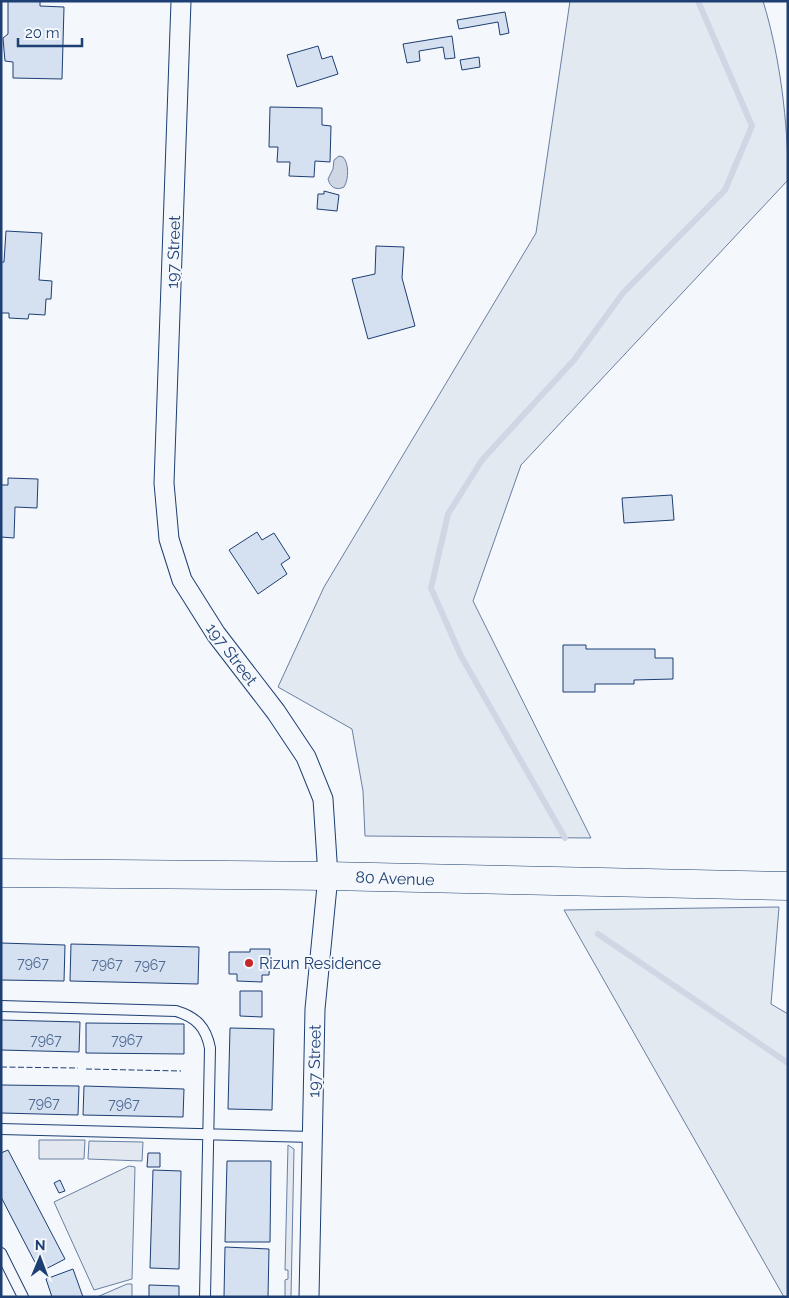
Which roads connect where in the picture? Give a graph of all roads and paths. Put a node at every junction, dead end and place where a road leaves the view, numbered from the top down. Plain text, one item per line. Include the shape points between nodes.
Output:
1 (182, 1) edge
2 (1, 873) edge
3 (328, 876) junction
4 (788, 886) edge
5 (1, 1006) edge
6 (1, 1129) edge
7 (209, 1134) junction
8 (312, 1137) junction
9 (1, 1253) edge
10 (23, 1297) edge
11 (205, 1297) edge
12 (309, 1297) edge

1 - 3 street, 197 Street via 164,483 170,539 182,580 192,598 276,712 314,771 325,813
2 - 3 main road, 80 Avenue
3 - 4 main road, 80 Avenue
3 - 8 street, 197 Street via 315,1009
5 - 7 lane via 161,1010 187,1014 197,1021 208,1038 210,1048
6 - 7 lane
7 - 8 lane
7 - 11 lane
8 - 12 street, 197 Street
9 - 10 lane

